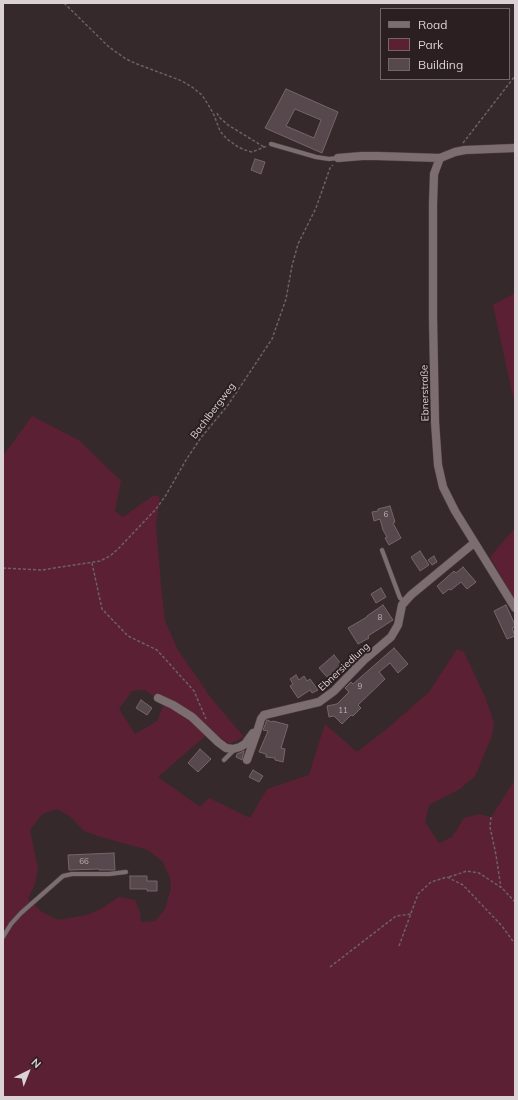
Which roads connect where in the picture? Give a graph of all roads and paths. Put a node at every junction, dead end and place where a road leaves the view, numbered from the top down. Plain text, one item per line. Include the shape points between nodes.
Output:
1 (64, 3) edge
2 (515, 76) edge
3 (216, 113) dead end
4 (271, 144) joint
5 (264, 147) junction
6 (515, 148) edge
7 (455, 152) junction
8 (338, 158) junction
9 (440, 158) junction
10 (474, 543) junction
11 (382, 550) dead end
12 (92, 562) junction
13 (3, 568) edge
14 (405, 602) junction
15 (515, 608) edge
16 (158, 698) dead end
17 (207, 722) dead end
18 (257, 732) junction
19 (232, 749) junction
20 (224, 760) dead end
21 (247, 760) dead end
22 (491, 817) dead end
23 (126, 872) dead end
24 (447, 877) junction
25 (502, 888) junction
26 (515, 902) edge
27 (411, 914) junction
28 (3, 937) edge
29 (515, 944) edge
30 (399, 946) dead end
31 (330, 967) dead end

1 - 5 path via 109,48 137,64 182,81 202,95 214,115 220,132 238,147 252,152
2 - 7 path
3 - 5 path via 228,124
4 - 5 path
4 - 8 lane via 316,157
6 - 7 street
7 - 9 street
8 - 9 street
8 - 12 path, Bachlbergweg via 330,168 316,208 298,244 286,299 272,339 228,406 193,449 156,509 110,556
9 - 10 street, Ebnerstraße via 434,174 433,204 437,453 447,497
10 - 14 street, Ebnersiedlung via 411,594
10 - 15 street, Ebnerstraße
11 - 14 lane via 400,598
12 - 13 path, Bachlbergweg via 42,570
12 - 17 path via 102,609 128,636 157,650 194,691
14 - 18 street, Ebnersiedlung via 391,637 334,691 319,702 264,715
16 - 19 street via 192,717 223,746
18 - 19 street, Ebnersiedlung via 254,732 243,745
18 - 21 street, Ebnersiedlung
19 - 20 lane
22 - 25 path via 490,827
23 - 28 lane via 63,876 21,913
24 - 25 path via 467,871 479,872
24 - 27 path via 431,882 418,894
24 - 29 path via 463,885 502,926
25 - 26 path
27 - 30 path
27 - 31 path via 396,916

